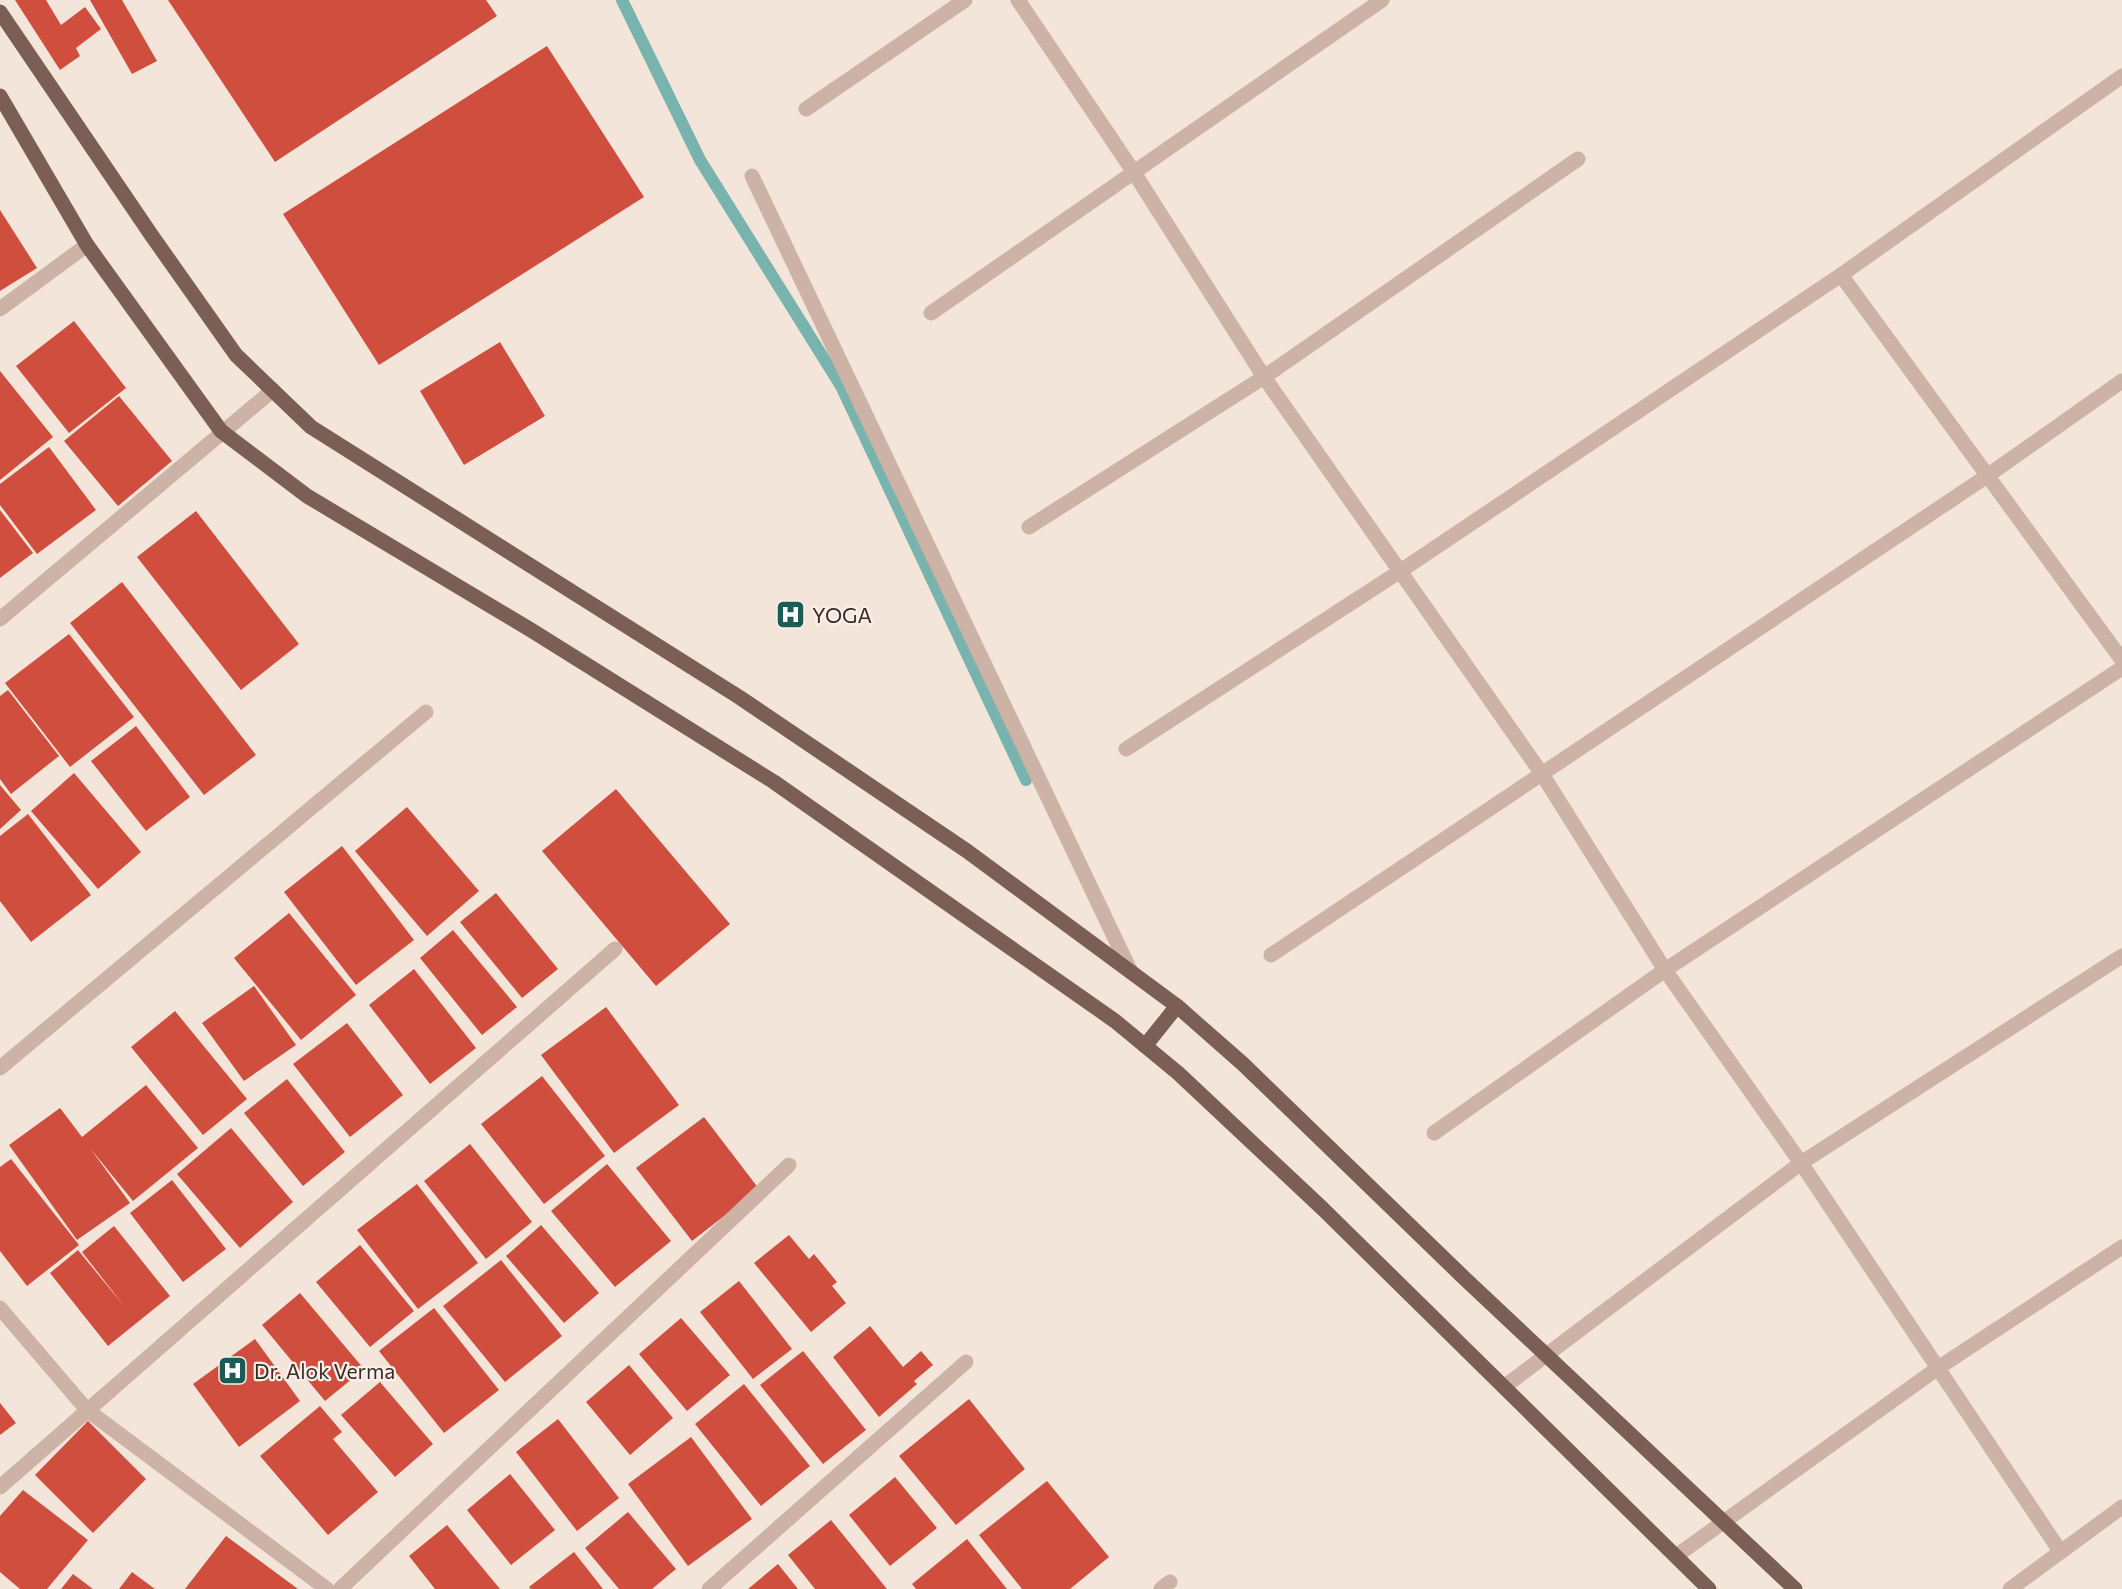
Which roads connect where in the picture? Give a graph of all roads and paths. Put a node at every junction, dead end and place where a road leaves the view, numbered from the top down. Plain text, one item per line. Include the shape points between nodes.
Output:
1 (965, 0) edge
2 (1018, 0) edge
3 (1382, 0) edge
4 (0, 12) edge
5 (2122, 76) edge
6 (0, 96) edge
7 (806, 109) dead end
8 (1578, 159) dead end
9 (1133, 171) junction
10 (752, 176) dead end
11 (87, 245) junction
12 (1841, 275) junction
13 (0, 309) edge
14 (932, 313) dead end
15 (1264, 377) junction
16 (2122, 381) edge
17 (273, 390) junction
18 (221, 431) junction
19 (1987, 477) junction
20 (1029, 527) dead end
21 (1399, 572) junction
22 (0, 619) edge
23 (2122, 660) edge
24 (2122, 668) edge
25 (426, 712) dead end
26 (1126, 749) dead end
27 (1542, 774) junction
28 (615, 949) dead end
29 (1271, 955) dead end
30 (2122, 956) edge
31 (1665, 970) junction
32 (1131, 972) junction
33 (1177, 1006) junction
34 (1145, 1046) junction
35 (0, 1068) edge
36 (1434, 1133) dead end
37 (1800, 1163) junction
38 (789, 1165) dead end
39 (2122, 1247) edge
40 (0, 1308) edge
41 (1546, 1354) junction
42 (966, 1362) dead end
43 (1938, 1368) junction
44 (1504, 1387) junction
45 (87, 1410) junction
46 (0, 1487) edge
47 (2122, 1507) edge
48 (1722, 1521) junction
49 (2060, 1551) junction
50 (1676, 1556) junction
51 (327, 1589) edge
52 (340, 1589) edge
53 (709, 1589) edge
54 (1709, 1589) edge
55 (1795, 1589) edge
56 (2010, 1589) edge

1 - 7 street
2 - 9 street
3 - 9 street
4 - 17 main road via 236,355
5 - 12 street
6 - 11 main road
8 - 15 street
9 - 14 street
9 - 15 street
10 - 32 street
11 - 13 street
11 - 18 main road
12 - 19 street
12 - 21 street
15 - 20 street
15 - 21 street
16 - 19 street
17 - 18 street
17 - 32 main road via 311,427 739,697 967,851
18 - 22 street
18 - 34 main road via 307,496 774,782 1088,1001
19 - 23 street
19 - 27 street
21 - 26 street
21 - 27 street
24 - 31 street
25 - 35 street
27 - 29 street
27 - 31 street
28 - 45 street
30 - 37 street
31 - 36 street
31 - 37 street
32 - 33 main road
33 - 34 main road
33 - 41 main road via 1243,1064
34 - 44 main road via 1323,1209
37 - 41 street
37 - 43 street
38 - 52 street
39 - 43 street
40 - 45 street
41 - 44 street
41 - 48 main road
42 - 53 street
43 - 48 street
43 - 49 street
44 - 50 main road
45 - 46 street
45 - 51 street
47 - 49 street
48 - 50 street
48 - 55 main road
49 - 56 street
50 - 54 main road

